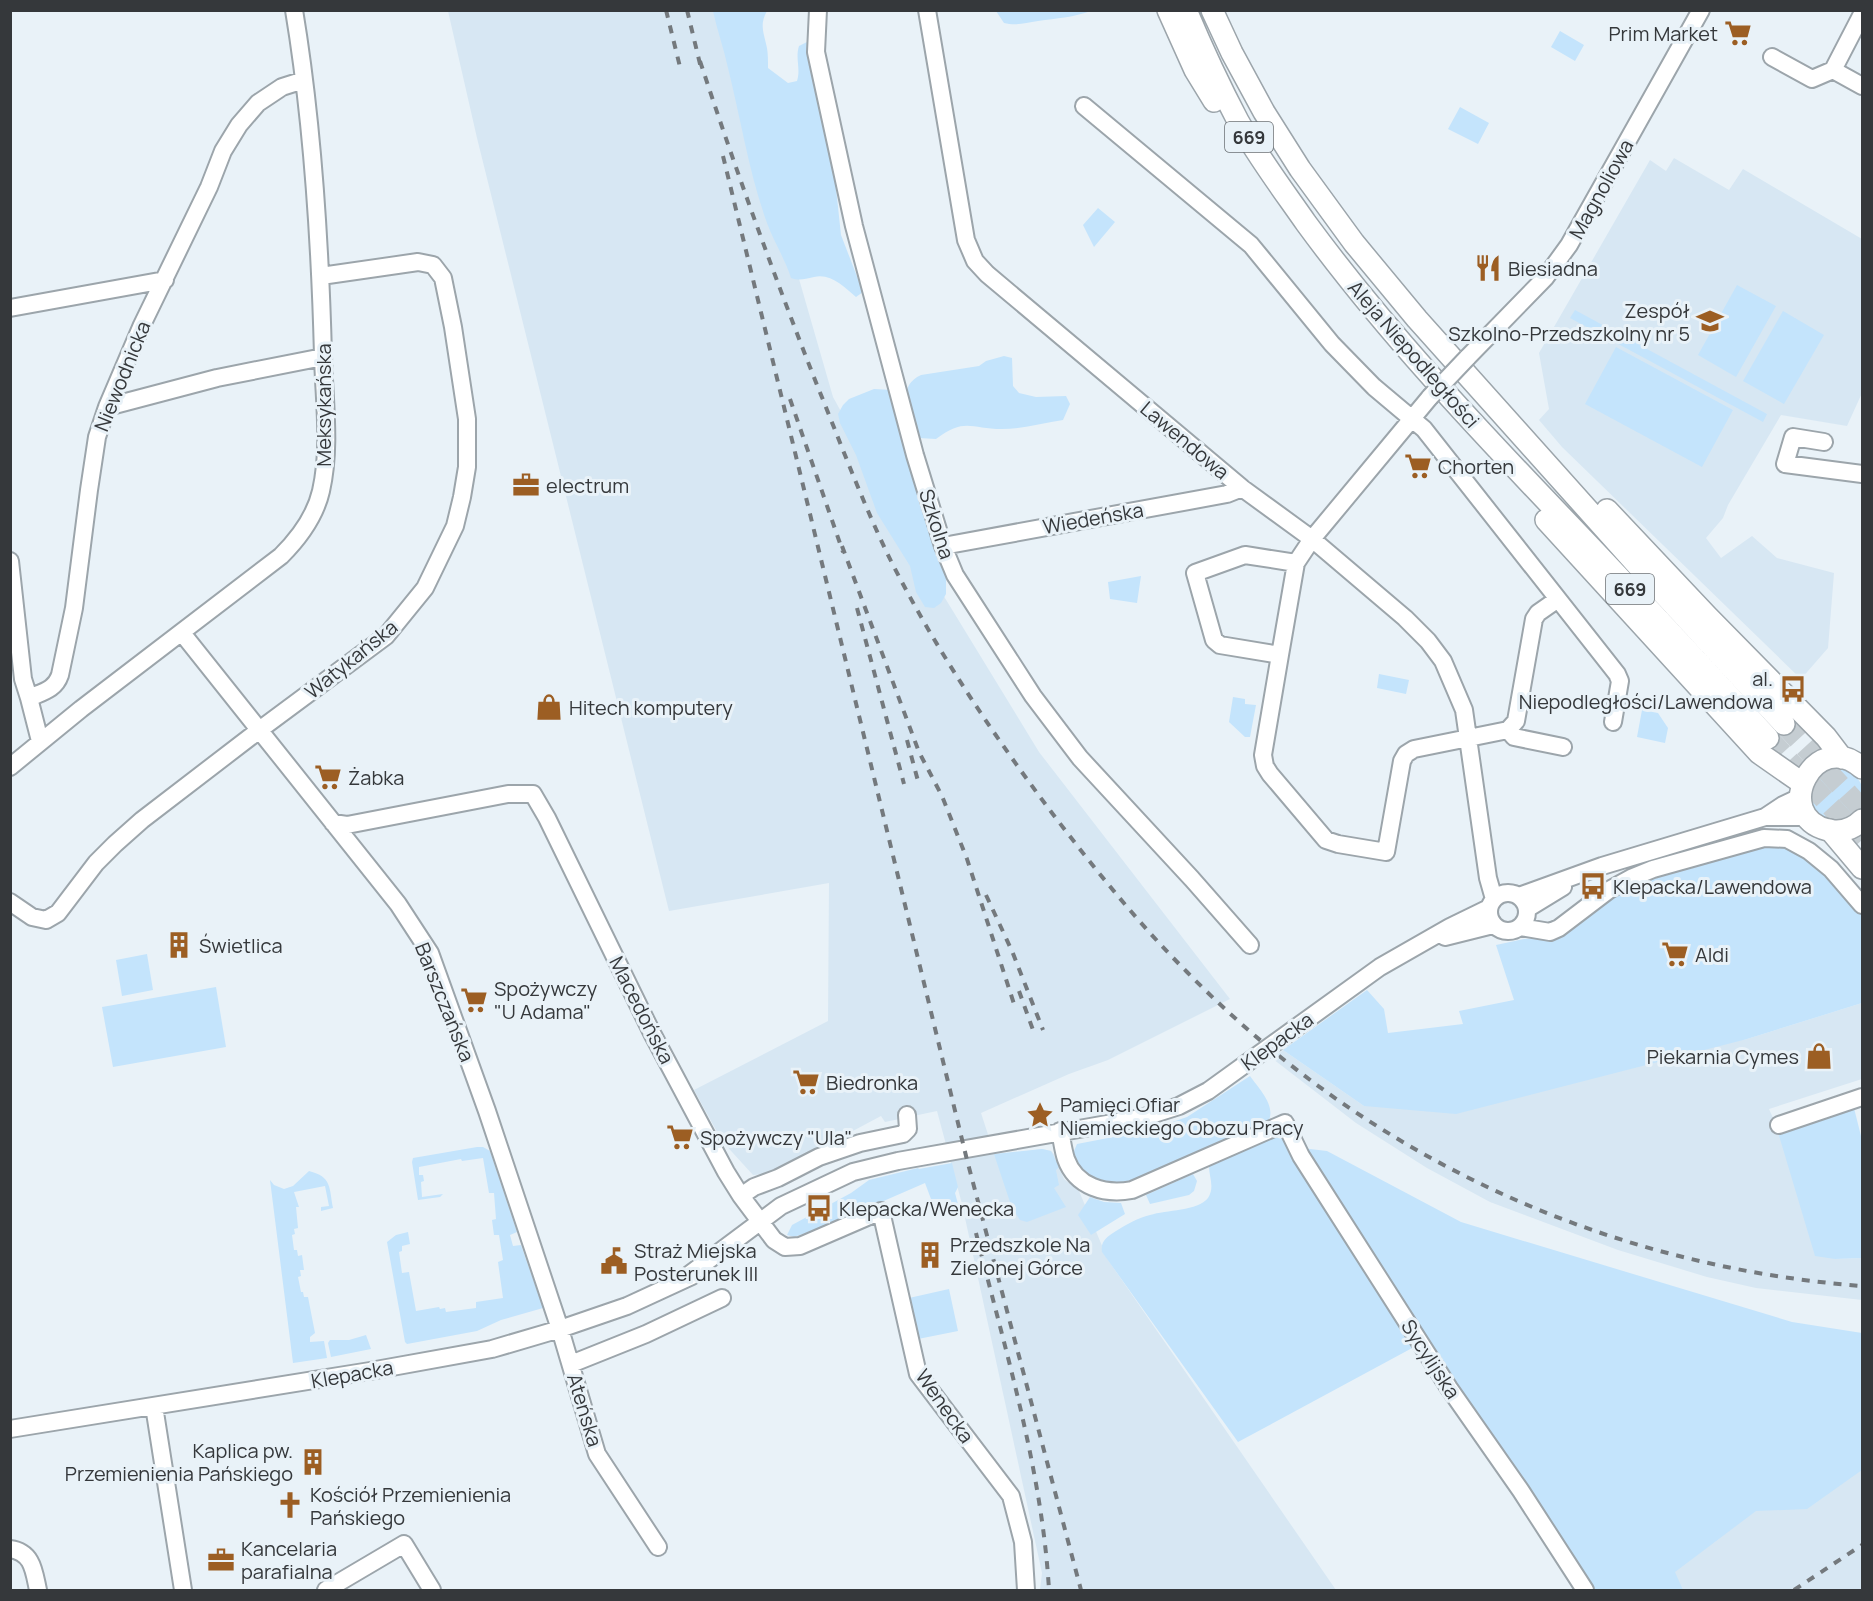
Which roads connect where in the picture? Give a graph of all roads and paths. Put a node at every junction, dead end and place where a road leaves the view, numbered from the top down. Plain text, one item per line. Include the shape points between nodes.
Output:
1 (818, 10) edge
2 (927, 10) edge
3 (1168, 10) edge
4 (1186, 10) edge
5 (1212, 10) edge
6 (1224, 10) edge
7 (1701, 10) edge
8 (294, 11) edge
9 (1863, 14) edge
10 (1772, 57) dead end
11 (1833, 70) junction
12 (304, 80) junction
13 (1863, 86) edge
14 (1084, 106) dead end
15 (1300, 169) junction
16 (1329, 254) junction
17 (321, 276) junction
18 (165, 280) junction
19 (10, 308) edge
20 (323, 357) junction
21 (107, 407) junction
22 (1413, 418) junction
23 (1490, 442) junction
24 (1824, 442) dead end
25 (1539, 453) junction
26 (1863, 474) edge
27 (1242, 488) junction
28 (1312, 539) junction
29 (943, 546) junction
30 (10, 561) edge
31 (1296, 563) junction
32 (1558, 599) junction
33 (182, 633) junction
34 (1280, 655) junction
35 (29, 698) junction
36 (1613, 722) dead end
37 (1784, 723) tunnel mouth
38 (1508, 730) junction
39 (258, 731) junction
40 (1768, 738) tunnel mouth
41 (1468, 739) junction
42 (40, 741) junction
43 (1563, 747) dead end
44 (1857, 764) edge
45 (10, 767) edge
46 (1801, 790) junction
47 (1765, 817) junction
48 (1808, 817) junction
49 (1863, 820) edge
50 (333, 823) junction
51 (1830, 830) junction
52 (1483, 846) junction
53 (1863, 868) edge
54 (10, 902) edge
55 (1863, 905) edge
56 (1521, 908) junction
57 (1492, 911) junction
58 (1250, 945) dead end
59 (1863, 1097) edge
60 (907, 1115) dead end
61 (1779, 1125) dead end
62 (1060, 1131) junction
63 (741, 1196) junction
64 (881, 1211) joint
65 (764, 1226) junction
66 (722, 1298) dead end
67 (560, 1329) junction
68 (571, 1364) junction
69 (154, 1406) junction
70 (10, 1429) edge
71 (658, 1547) dead end
72 (10, 1549) edge
73 (38, 1590) edge
74 (183, 1590) edge
75 (326, 1590) edge
76 (432, 1590) edge
77 (1026, 1590) edge
78 (1585, 1590) edge

1 - 29 street, Szkolna via 816,52 854,226
2 - 27 street, Lawendowa via 966,240 975,261
3 - 16 main road via 1195,70 1268,187
4 - 16 main road, Aleja Niepodległości / 669 via 1239,123
5 - 15 main road, Aleja Niepodległości / 669 via 1259,103
6 - 15 main road
7 - 22 street, Magnoliowa, bridge via 1569,245 1545,279
8 - 12 street, Meksykańska
9 - 11 street
10 - 11 street via 1812,79
11 - 13 street
12 - 17 street, Meksykańska
12 - 18 street, Niewodnicka via 282,87 258,103 239,125 223,151
14 - 22 street via 1251,245 1332,344 1374,387
15 - 25 main road, Aleja Niepodległości / 669 via 1417,319
16 - 23 main road, Aleja Niepodległości / 669 via 1395,337
17 - 20 street, Meksykańska
17 - 39 street, Watykańska via 418,262 433,265 442,278 453,327 467,419 465,477 455,526 425,588 407,612 386,636
18 - 19 street
18 - 21 street, Niewodnicka
20 - 21 street via 217,378
20 - 33 street, Meksykańska via 325,460 313,513 294,544 281,556
21 - 35 street, Niewodnicka via 97,437 74,608 60,675 53,688
22 - 28 street, Magnoliowa
22 - 32 street
23 - 40 main road, Aleja Niepodległości / 669
23 - 46 main road via 1541,515 1760,753
24 - 26 street via 1793,438 1785,464
25 - 37 main road, Aleja Niepodległości / 669
25 - 44 main road via 1612,515 1826,737
27 - 28 street, Lawendowa
27 - 29 street, Wiedeńska via 1227,494
28 - 31 street, Magnoliowa
28 - 41 street, Lawendowa via 1428,641 1455,686 1464,710
29 - 58 street, Szkolna via 961,585 1033,696 1080,758
30 - 35 street via 23,679
31 - 34 street
31 - 34 street via 1245,555 1195,573 1214,640 1220,645
32 - 36 street via 1617,674 1620,681
32 - 38 street via 1534,620 1516,721
33 - 39 street, Barszczańska
33 - 42 street, Meksykańska
34 - 41 street via 1264,766 1326,840 1386,852 1406,754 1413,749
35 - 42 street
38 - 41 street
38 - 43 street via 1515,737
39 - 50 street, Barszczańska
39 - 54 street, Watykańska via 115,844 58,913 46,920 32,917
41 - 52 street, Lawendowa
42 - 45 street
44 - 46 main road via 1829,758 1817,763 1808,772
46 - 47 street
46 - 48 main road
47 - 48 street
47 - 56 street via 1551,883
48 - 51 main road
49 - 51 main road via 1849,829
50 - 63 street, Macedońska via 347,825 508,794 533,794 653,1035
50 - 67 street, Barszczańska via 398,904 430,953 488,1111
51 - 53 main road
52 - 56 street, Lawendowa
52 - 57 street, Lawendowa
55 - 56 street via 1809,850 1787,839 1764,838 1631,878 1550,932
56 - 57 street via 1506,893
56 - 57 street via 1509,931 1503,931
57 - 62 street, Klepacka via 1380,967 1208,1091 1179,1106 1141,1118
59 - 61 street
60 - 63 street via 908,1129 903,1134 819,1157
62 - 65 street, Klepacka via 898,1161 840,1177 781,1206
62 - 78 street, Sycylijska via 1072,1172 1094,1188 1119,1192 1132,1190 1285,1123 1300,1156
63 - 65 street, Macedońska
64 - 65 street, Macedońska via 792,1248 780,1245
64 - 77 street, Wenecka via 918,1374 1011,1496 1023,1542
65 - 67 street, Klepacka via 682,1280 627,1306
66 - 68 street
67 - 68 street, Ateńska
67 - 69 street, Klepacka via 492,1349
68 - 71 street, Ateńska via 597,1454
69 - 70 street, Klepacka
69 - 74 street
72 - 73 street via 27,1556 34,1567
75 - 76 street via 404,1544

